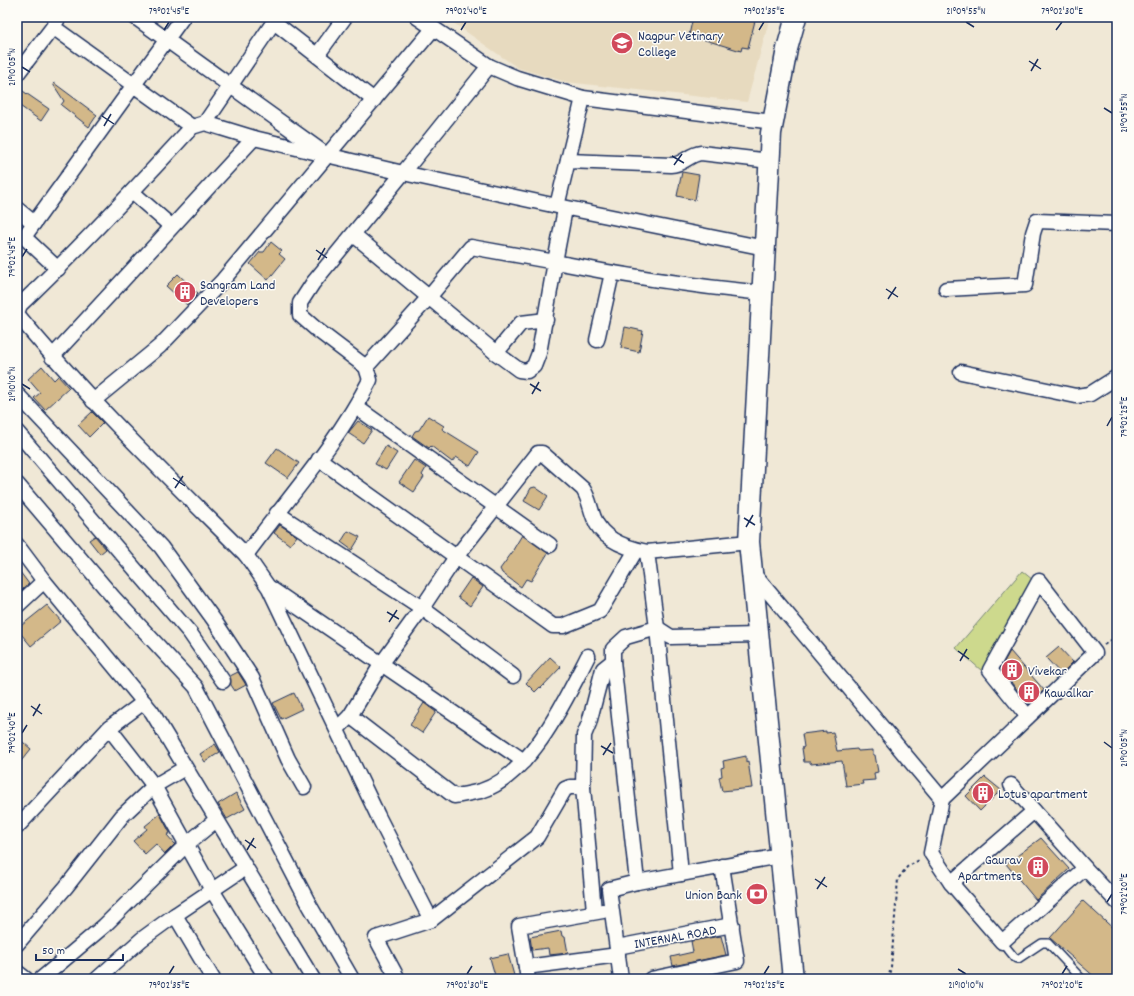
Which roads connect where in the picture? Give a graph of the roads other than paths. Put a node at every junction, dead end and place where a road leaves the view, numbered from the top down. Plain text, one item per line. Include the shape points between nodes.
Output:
1 (135, 17) edge
2 (183, 17) edge
3 (345, 17) edge
4 (417, 17) edge
5 (796, 17) edge
6 (276, 19) edge
7 (56, 22) edge
8 (433, 29) junction
9 (167, 41) junction
10 (318, 54) junction
11 (489, 66) junction
12 (17, 74) edge
13 (230, 84) junction
14 (134, 85) junction
15 (583, 98) junction
16 (374, 100) junction
17 (773, 122) junction
18 (198, 125) junction
19 (254, 138) junction
20 (327, 155) junction
21 (568, 161) junction
22 (770, 161) junction
23 (403, 173) junction
24 (132, 192) junction
25 (561, 207) junction
26 (17, 209) edge
27 (34, 223) junction
28 (1117, 224) edge
29 (171, 226) junction
30 (354, 235) junction
31 (765, 248) junction
32 (555, 262) junction
33 (58, 269) junction
34 (612, 273) junction
35 (946, 288) dead end
36 (762, 293) junction
37 (430, 296) junction
38 (18, 309) edge
39 (546, 320) junction
40 (597, 340) dead end
41 (496, 353) junction
42 (52, 357) junction
43 (366, 367) junction
44 (961, 372) dead end
45 (1117, 377) edge
46 (17, 394) edge
47 (93, 401) junction
48 (356, 407) junction
49 (17, 432) edge
50 (319, 459) junction
51 (17, 484) edge
52 (495, 506) junction
53 (277, 513) junction
54 (749, 542) junction
55 (17, 545) edge
56 (550, 545) dead end
57 (642, 551) junction
58 (246, 555) junction
59 (456, 557) junction
60 (752, 571) junction
61 (44, 581) junction
62 (269, 588) junction
63 (17, 606) edge
64 (422, 608) junction
65 (657, 628) junction
66 (758, 635) junction
67 (588, 656) dead end
68 (613, 661) junction
69 (382, 663) junction
70 (513, 676) dead end
71 (223, 681) dead end
72 (144, 702) junction
73 (350, 716) junction
74 (1028, 718) junction
75 (109, 728) junction
76 (337, 729) junction
77 (524, 761) junction
78 (185, 768) junction
79 (1011, 785) dead end
80 (154, 786) junction
81 (304, 787) dead end
82 (584, 787) junction
83 (942, 799) junction
84 (1034, 811) junction
85 (216, 820) junction
86 (17, 827) edge
87 (187, 844) junction
88 (780, 856) junction
89 (722, 866) junction
90 (245, 868) junction
91 (1085, 868) junction
92 (681, 874) junction
93 (637, 882) junction
94 (950, 883) junction
95 (212, 890) junction
96 (1117, 902) edge
97 (613, 910) junction
98 (594, 911) junction
99 (175, 914) junction
100 (431, 920) junction
101 (732, 926) junction
102 (1002, 942) junction
103 (17, 944) edge
104 (618, 951) junction
105 (17, 972) edge
106 (527, 973) edge
107 (26, 979) edge
108 (41, 979) edge
109 (97, 979) edge
110 (213, 979) edge
111 (267, 979) edge
112 (313, 979) edge
113 (352, 979) edge
114 (398, 979) edge
115 (621, 979) edge
116 (651, 979) edge
117 (793, 979) edge
118 (1082, 979) edge

1 - 9 street
2 - 9 street
3 - 10 street
4 - 8 street
5 - 17 street
6 - 10 street
6 - 13 street
7 - 12 street
7 - 14 street
8 - 11 street
8 - 16 street
9 - 13 street
9 - 14 street
10 - 16 street
11 - 15 street via 517,78
11 - 23 street
13 - 18 street
13 - 20 street
14 - 18 street
14 - 27 street
15 - 17 street
15 - 21 street
16 - 20 street
17 - 22 street
18 - 19 street
18 - 24 street
19 - 20 street
19 - 29 street
20 - 23 street
20 - 47 street via 218,286 160,346
21 - 22 street via 671,166 695,153 701,153
21 - 25 street
22 - 31 street
23 - 25 street
23 - 30 street
24 - 29 street
24 - 33 street
25 - 31 street
25 - 32 street
26 - 27 street
27 - 33 street via 24,237
28 - 35 street via 1037,221 1025,285
29 - 42 street
30 - 37 street
30 - 43 street via 313,283 300,303 300,315
31 - 36 street
32 - 34 street
32 - 37 street via 471,247
32 - 39 street
33 - 38 street
34 - 36 street via 706,288
34 - 40 street
36 - 54 street
37 - 41 street
37 - 43 street
38 - 42 street
39 - 41 street via 522,323
39 - 41 street via 539,353 534,366 527,371 519,370
42 - 47 street
43 - 48 street via 370,380
44 - 45 street via 1076,396 1090,394
46 - 81 street via 161,547 252,678 288,759
47 - 58 street
48 - 50 street
48 - 52 street
49 - 71 street via 190,634
50 - 53 street
50 - 59 street
51 - 113 street via 113,597 196,687 310,906
52 - 56 street
52 - 57 street via 535,455 542,453 583,489 603,534
52 - 59 street
53 - 58 street
53 - 64 street
54 - 57 street
54 - 60 street
55 - 61 street
57 - 59 street via 600,611 564,626 553,626
57 - 65 street
58 - 62 street
59 - 64 street
60 - 66 street
60 - 83 street
61 - 63 street
61 - 72 street
62 - 69 street
62 - 76 street
64 - 69 street
64 - 70 street
65 - 66 street via 671,637
65 - 68 street via 626,637 613,649
65 - 92 street
66 - 88 street
67 - 77 street via 560,710
68 - 82 street via 603,669 584,735
68 - 93 street
69 - 73 street
69 - 77 street
72 - 75 street
72 - 78 street
73 - 76 street
73 - 77 street via 454,796 482,790 501,780
74 - 74 street via 1095,653 1039,581 990,670
74 - 83 street
75 - 80 street
75 - 86 street
76 - 100 street
78 - 80 street
78 - 85 street
79 - 84 street
80 - 87 street
80 - 103 street via 122,816
82 - 98 street
82 - 100 street via 565,789 537,837
83 - 94 street via 931,853
84 - 91 street
84 - 94 street
85 - 87 street
85 - 90 street
87 - 95 street
87 - 108 street via 104,926
88 - 89 street
88 - 117 street
89 - 92 street
89 - 101 street
90 - 95 street
90 - 112 street
91 - 96 street
91 - 102 street
92 - 93 street
93 - 97 street via 609,889
94 - 102 street
95 - 99 street
95 - 111 street
97 - 98 street
97 - 104 street
98 - 106 street via 519,926
99 - 109 street
99 - 110 street
100 - 114 street via 376,938
101 - 104 street, INTERNAL ROAD
101 - 116 street via 738,958 734,963
102 - 118 lane via 1018,959 1042,943 1048,943
104 - 106 street, INTERNAL ROAD
104 - 115 street
105 - 107 street

